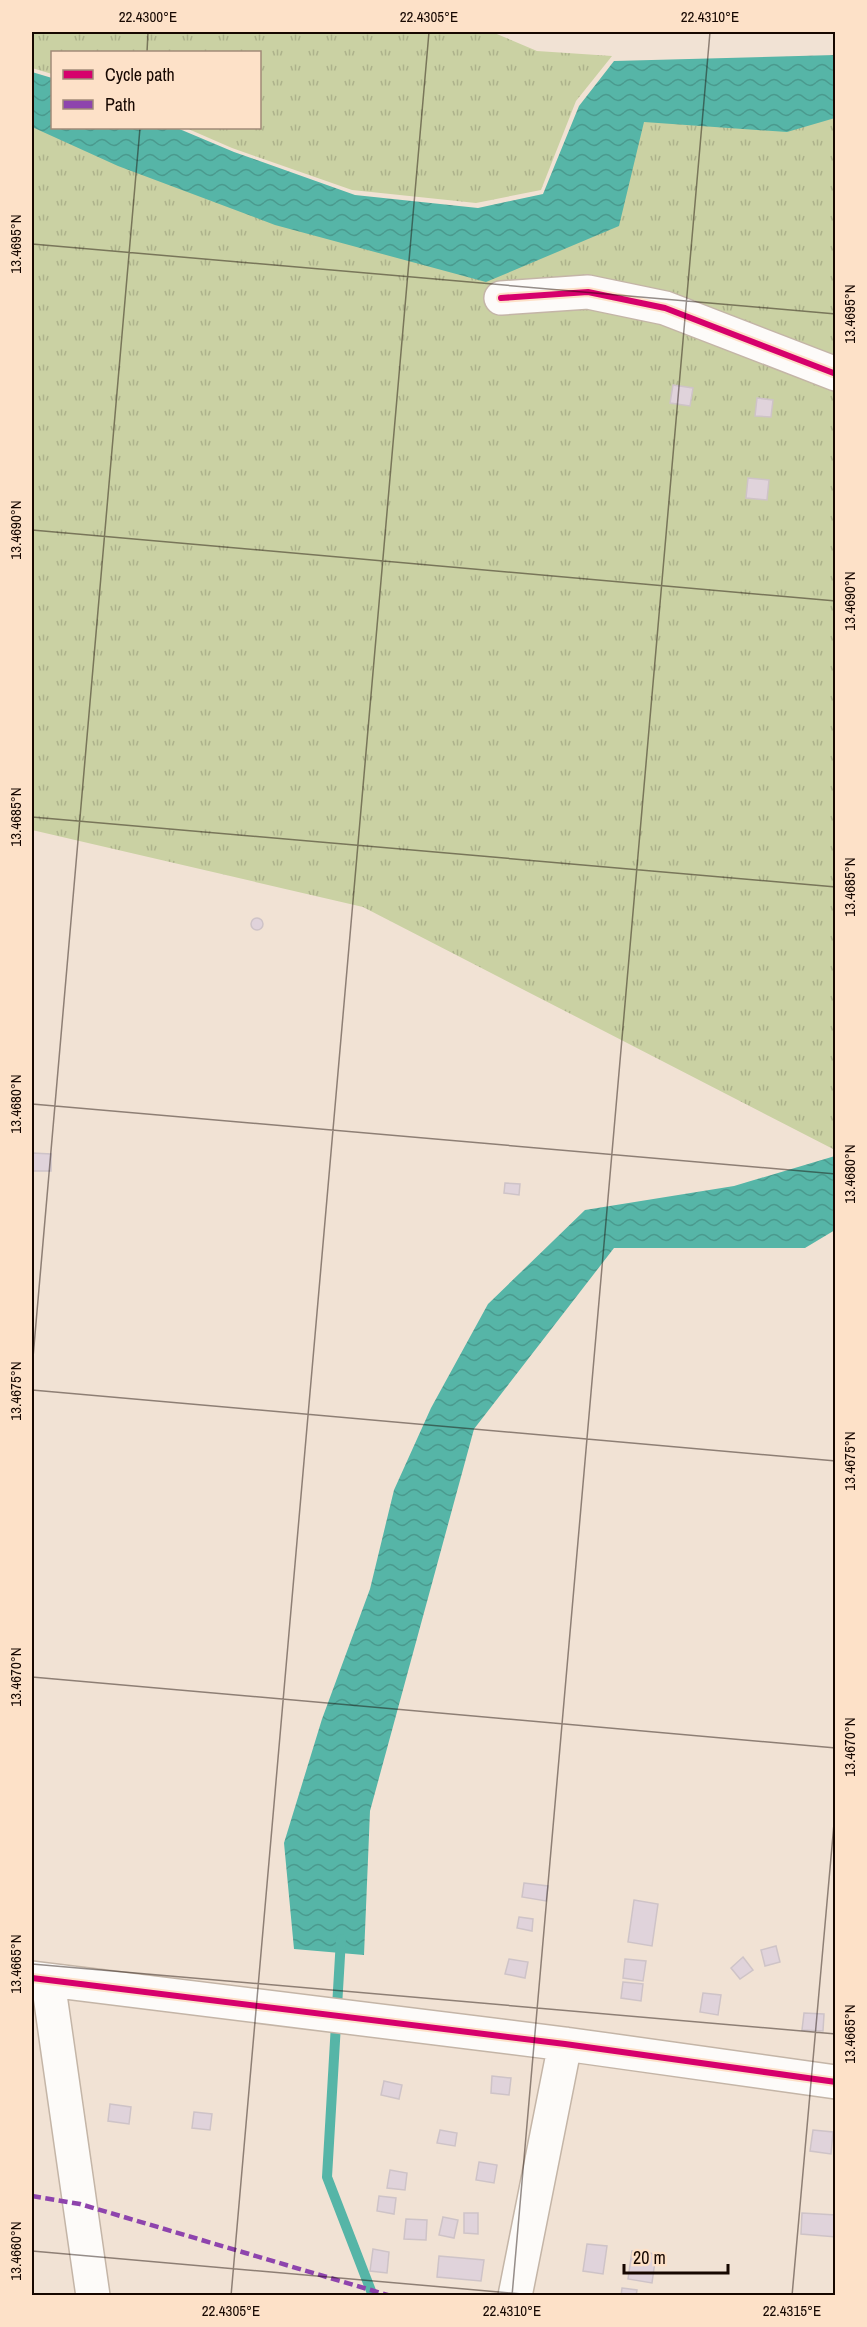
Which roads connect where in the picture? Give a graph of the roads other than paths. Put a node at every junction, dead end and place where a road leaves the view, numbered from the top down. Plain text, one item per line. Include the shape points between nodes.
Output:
1 (501, 298) dead end
2 (836, 374) edge
3 (40, 1980) edge
4 (565, 2044) junction
5 (836, 2082) edge
6 (93, 2295) edge
7 (515, 2295) edge

1 - 2 street via 588,292 665,308
3 - 4 street
3 - 6 street
4 - 5 street
4 - 7 street

